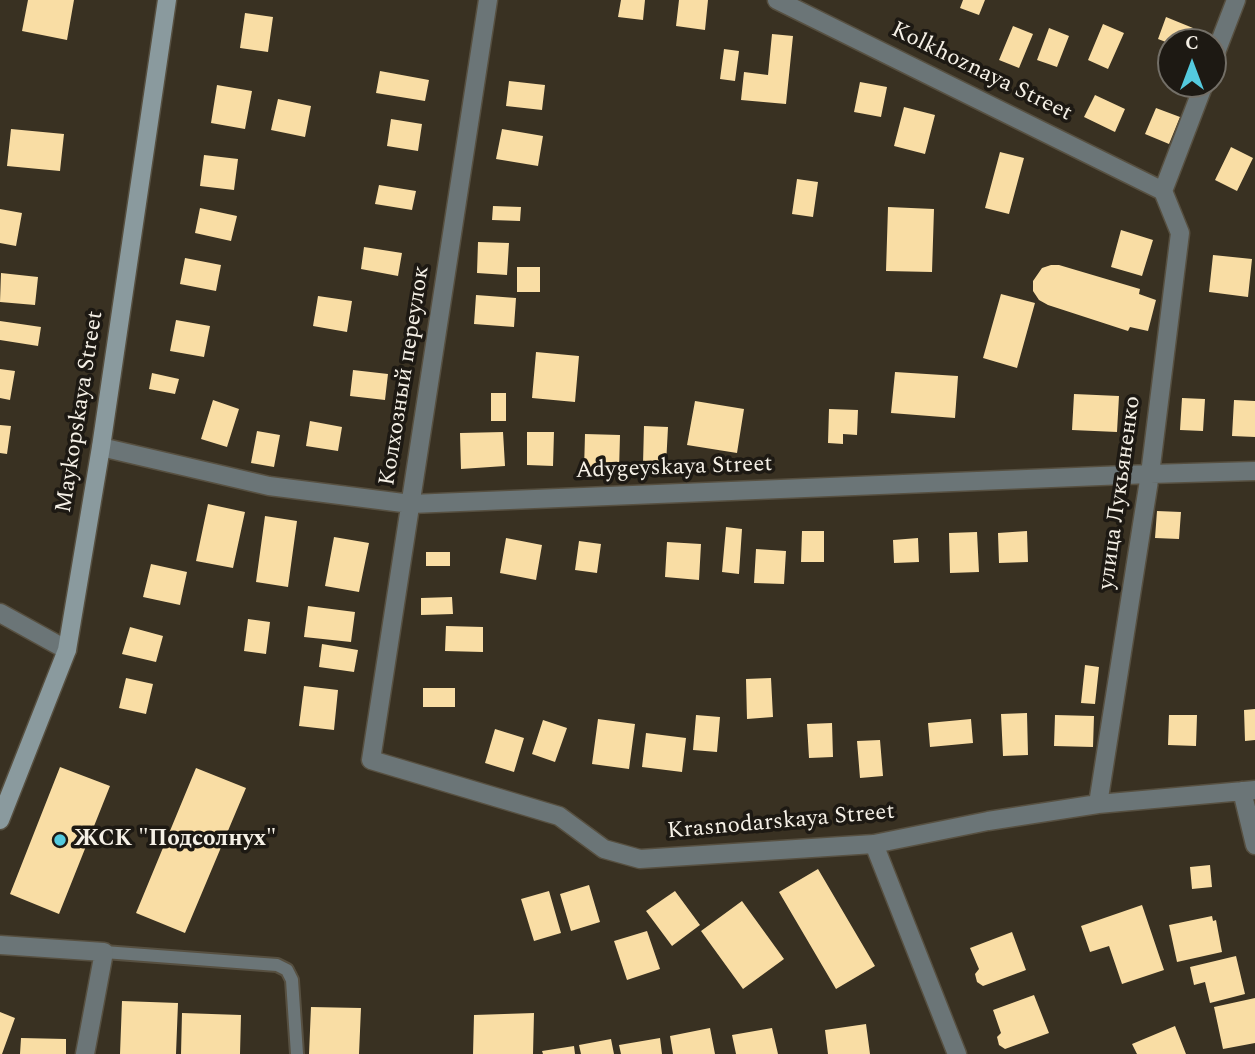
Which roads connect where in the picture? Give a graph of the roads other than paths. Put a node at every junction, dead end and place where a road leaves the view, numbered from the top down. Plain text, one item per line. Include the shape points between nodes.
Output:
1 (167, 0) edge
2 (488, 0) edge
3 (777, 0) edge
4 (1236, 0) edge
5 (1225, 28) edge
6 (1199, 98) edge
7 (1163, 191) junction
8 (101, 447) junction
9 (1255, 471) edge
10 (1150, 474) junction
11 (411, 504) junction
12 (0, 613) edge
13 (67, 650) junction
14 (371, 760) joint
15 (1248, 791) edge
16 (1098, 804) junction
17 (0, 820) edge
18 (874, 844) junction
19 (1255, 845) edge
20 (0, 945) edge
21 (104, 952) junction
22 (85, 1054) edge
23 (297, 1054) edge
24 (957, 1054) edge

1 - 8 street, Maykopskaya Street
2 - 11 street, Колхозный переулок
3 - 7 street, Kolkhoznaya Street
4 - 5 street
6 - 7 street
7 - 10 street, улица Лукьяненко via 1180,233
8 - 11 street, Adygeyskaya Street via 269,486
8 - 13 street, Maykopskaya Street
9 - 10 street, Adygeyskaya Street
10 - 11 street, Adygeyskaya Street
10 - 16 street, улица Лукьяненко
11 - 14 street, Колхозный переулок
12 - 13 street
13 - 17 street, Maykopskaya Street
14 - 18 street, Krasnodarskaya Street via 559,816 604,849 640,859
15 - 16 street, Krasnodarskaya Street
15 - 19 street
16 - 18 street, Krasnodarskaya Street
18 - 24 street
20 - 21 street
21 - 22 street
21 - 23 lane via 277,965 287,970 292,979

